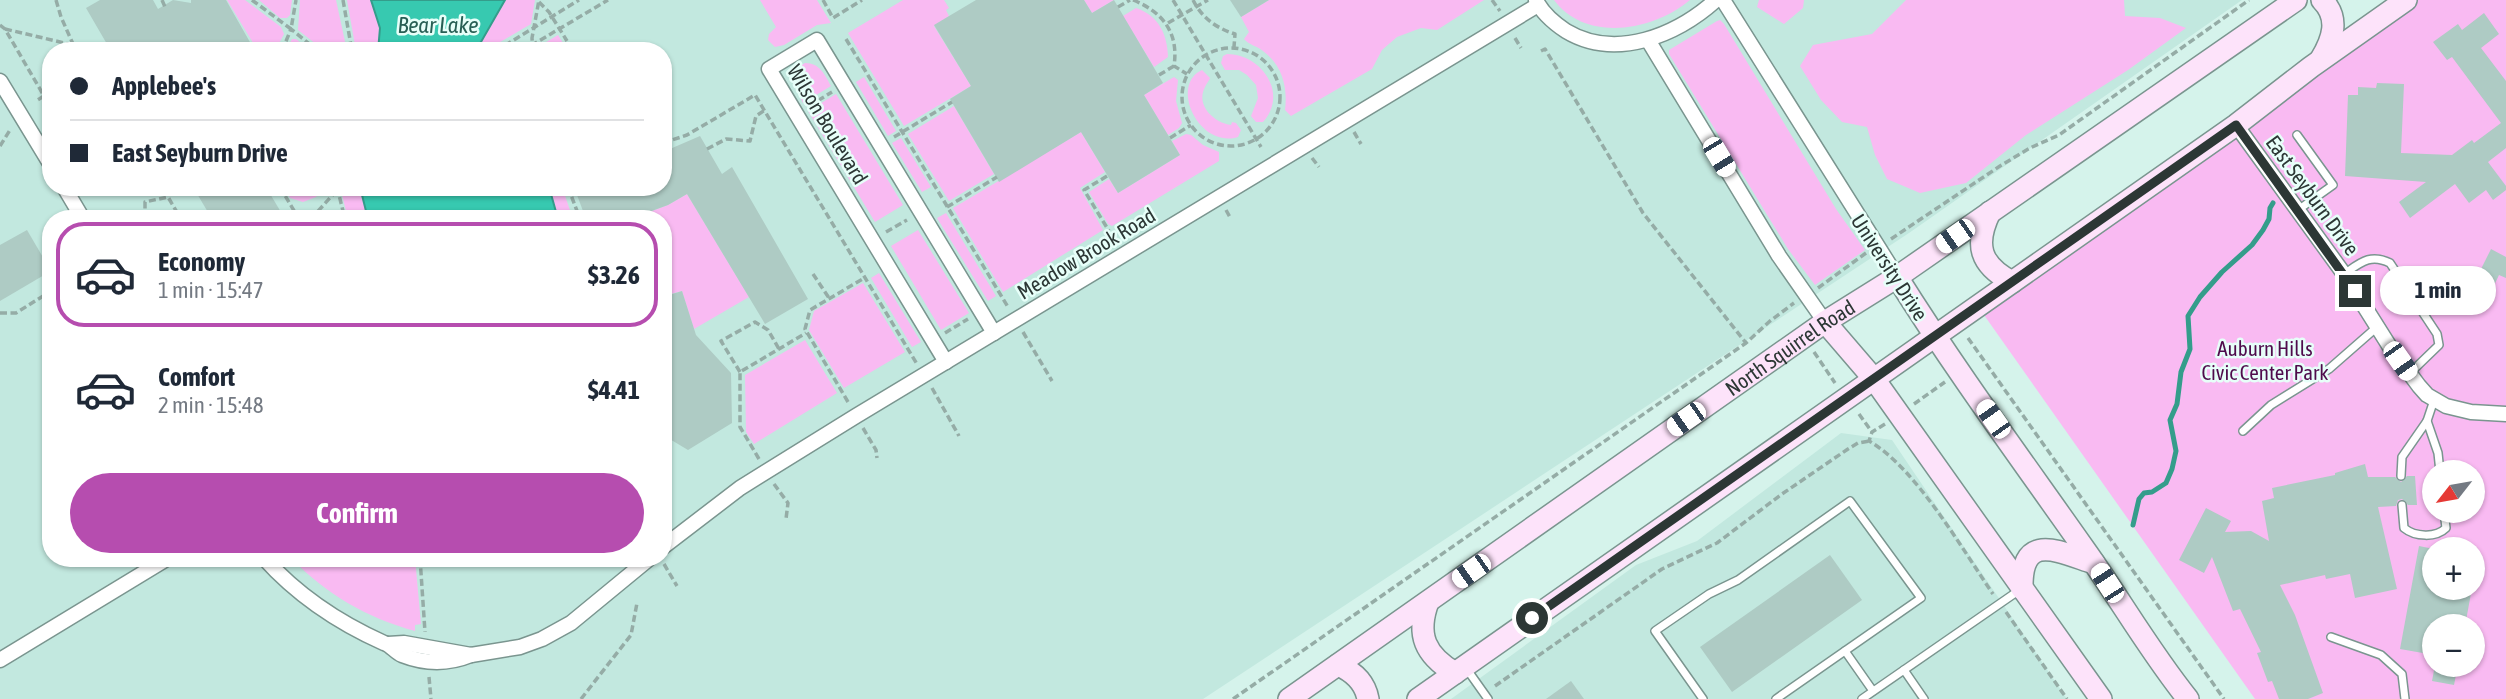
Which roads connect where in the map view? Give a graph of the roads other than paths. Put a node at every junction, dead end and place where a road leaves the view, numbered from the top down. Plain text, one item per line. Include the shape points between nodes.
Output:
1 (1716, 0) edge
2 (1723, 0) edge
3 (2296, 0) edge
4 (2322, 0) edge
5 (2402, 1) edge
6 (1537, 2) edge
7 (1648, 40) junction
8 (2320, 61) junction
9 (0, 81) edge
10 (2236, 125) junction
11 (2297, 135) dead end
12 (42, 150) edge
13 (2298, 209) junction
14 (1990, 212) junction
15 (2344, 274) junction
16 (1897, 277) junction
17 (2012, 282) junction
18 (1825, 322) junction
19 (2377, 327) junction
20 (994, 333) junction
21 (1935, 336) junction
22 (946, 362) junction
23 (2409, 374) junction
24 (1874, 379) junction
25 (2434, 400) junction
26 (2506, 414) edge
27 (2427, 421) junction
28 (2243, 430) dead end
29 (2439, 460) edge
30 (2401, 476) dead end
31 (2402, 505) dead end
32 (2445, 523) edge
33 (672, 540) edge
34 (2094, 563) junction
35 (153, 567) edge
36 (272, 567) edge
37 (639, 567) edge
38 (2022, 589) junction
39 (1428, 602) junction
40 (2331, 637) dead end
41 (1845, 651) junction
42 (0, 660) edge
43 (1338, 665) junction
44 (1460, 670) junction
45 (1903, 670) junction
46 (1873, 691) junction
47 (1486, 696) edge
48 (1289, 699) edge
49 (1368, 699) edge
50 (1418, 699) edge
51 (1703, 699) edge
52 (1776, 699) edge
53 (1862, 699) edge
54 (1924, 699) edge
55 (2101, 699) edge
56 (2188, 699) edge
57 (2405, 699) edge

1 - 7 street via 1688,22
2 - 16 street, University Drive
3 - 14 main road, North Squirrel Road
4 - 8 main road via 2333,20 2330,44
5 - 8 main road
6 - 7 street via 1553,23 1574,35 1596,42
6 - 20 street, Meadow Brook Road
7 - 18 street via 1779,256
8 - 10 main road
9 - 12 street
10 - 13 street, East Seyburn Drive
10 - 17 main road
11 - 13 lane via 2333,185
13 - 15 street, East Seyburn Drive
14 - 16 main road, North Squirrel Road
14 - 17 main road via 1980,237 1981,249 1992,269
15 - 19 street, East Seyburn Drive
15 - 23 lane via 2367,258 2390,263 2437,334 2439,345
16 - 18 main road, North Squirrel Road
16 - 21 main road, University Drive
17 - 21 main road
18 - 24 main road
18 - 39 main road, North Squirrel Road
19 - 23 street, East Seyburn Drive
19 - 28 lane via 2329,369 2271,405
20 - 22 street, Meadow Brook Road
20 - 22 street, Wilson Boulevard via 817,40 769,69
21 - 24 main road
21 - 34 main road, University Drive
22 - 33 street, Meadow Brook Road via 758,477
23 - 25 street, East Seyburn Drive
24 - 38 main road
24 - 44 main road
25 - 26 street, East Seyburn Drive via 2471,412
25 - 27 lane
27 - 29 lane
27 - 30 lane via 2402,457
31 - 32 lane via 2404,528 2410,533 2440,534
34 - 38 main road via 2039,549 2025,562
34 - 56 main road, University Drive
35 - 42 street
36 - 37 street via 314,605 388,644 471,655 520,647 552,634
38 - 45 lane
38 - 55 main road
39 - 43 main road, North Squirrel Road
39 - 44 main road via 1423,614 1429,652 1437,661
40 - 57 lane via 2381,655 2402,674
41 - 46 lane
41 - 51 lane via 1920,598 1850,501 1738,580 1655,631
41 - 52 lane
43 - 48 main road, North Squirrel Road
43 - 49 main road via 1356,676
44 - 47 lane
44 - 50 main road
45 - 46 lane
45 - 54 lane
46 - 53 lane

